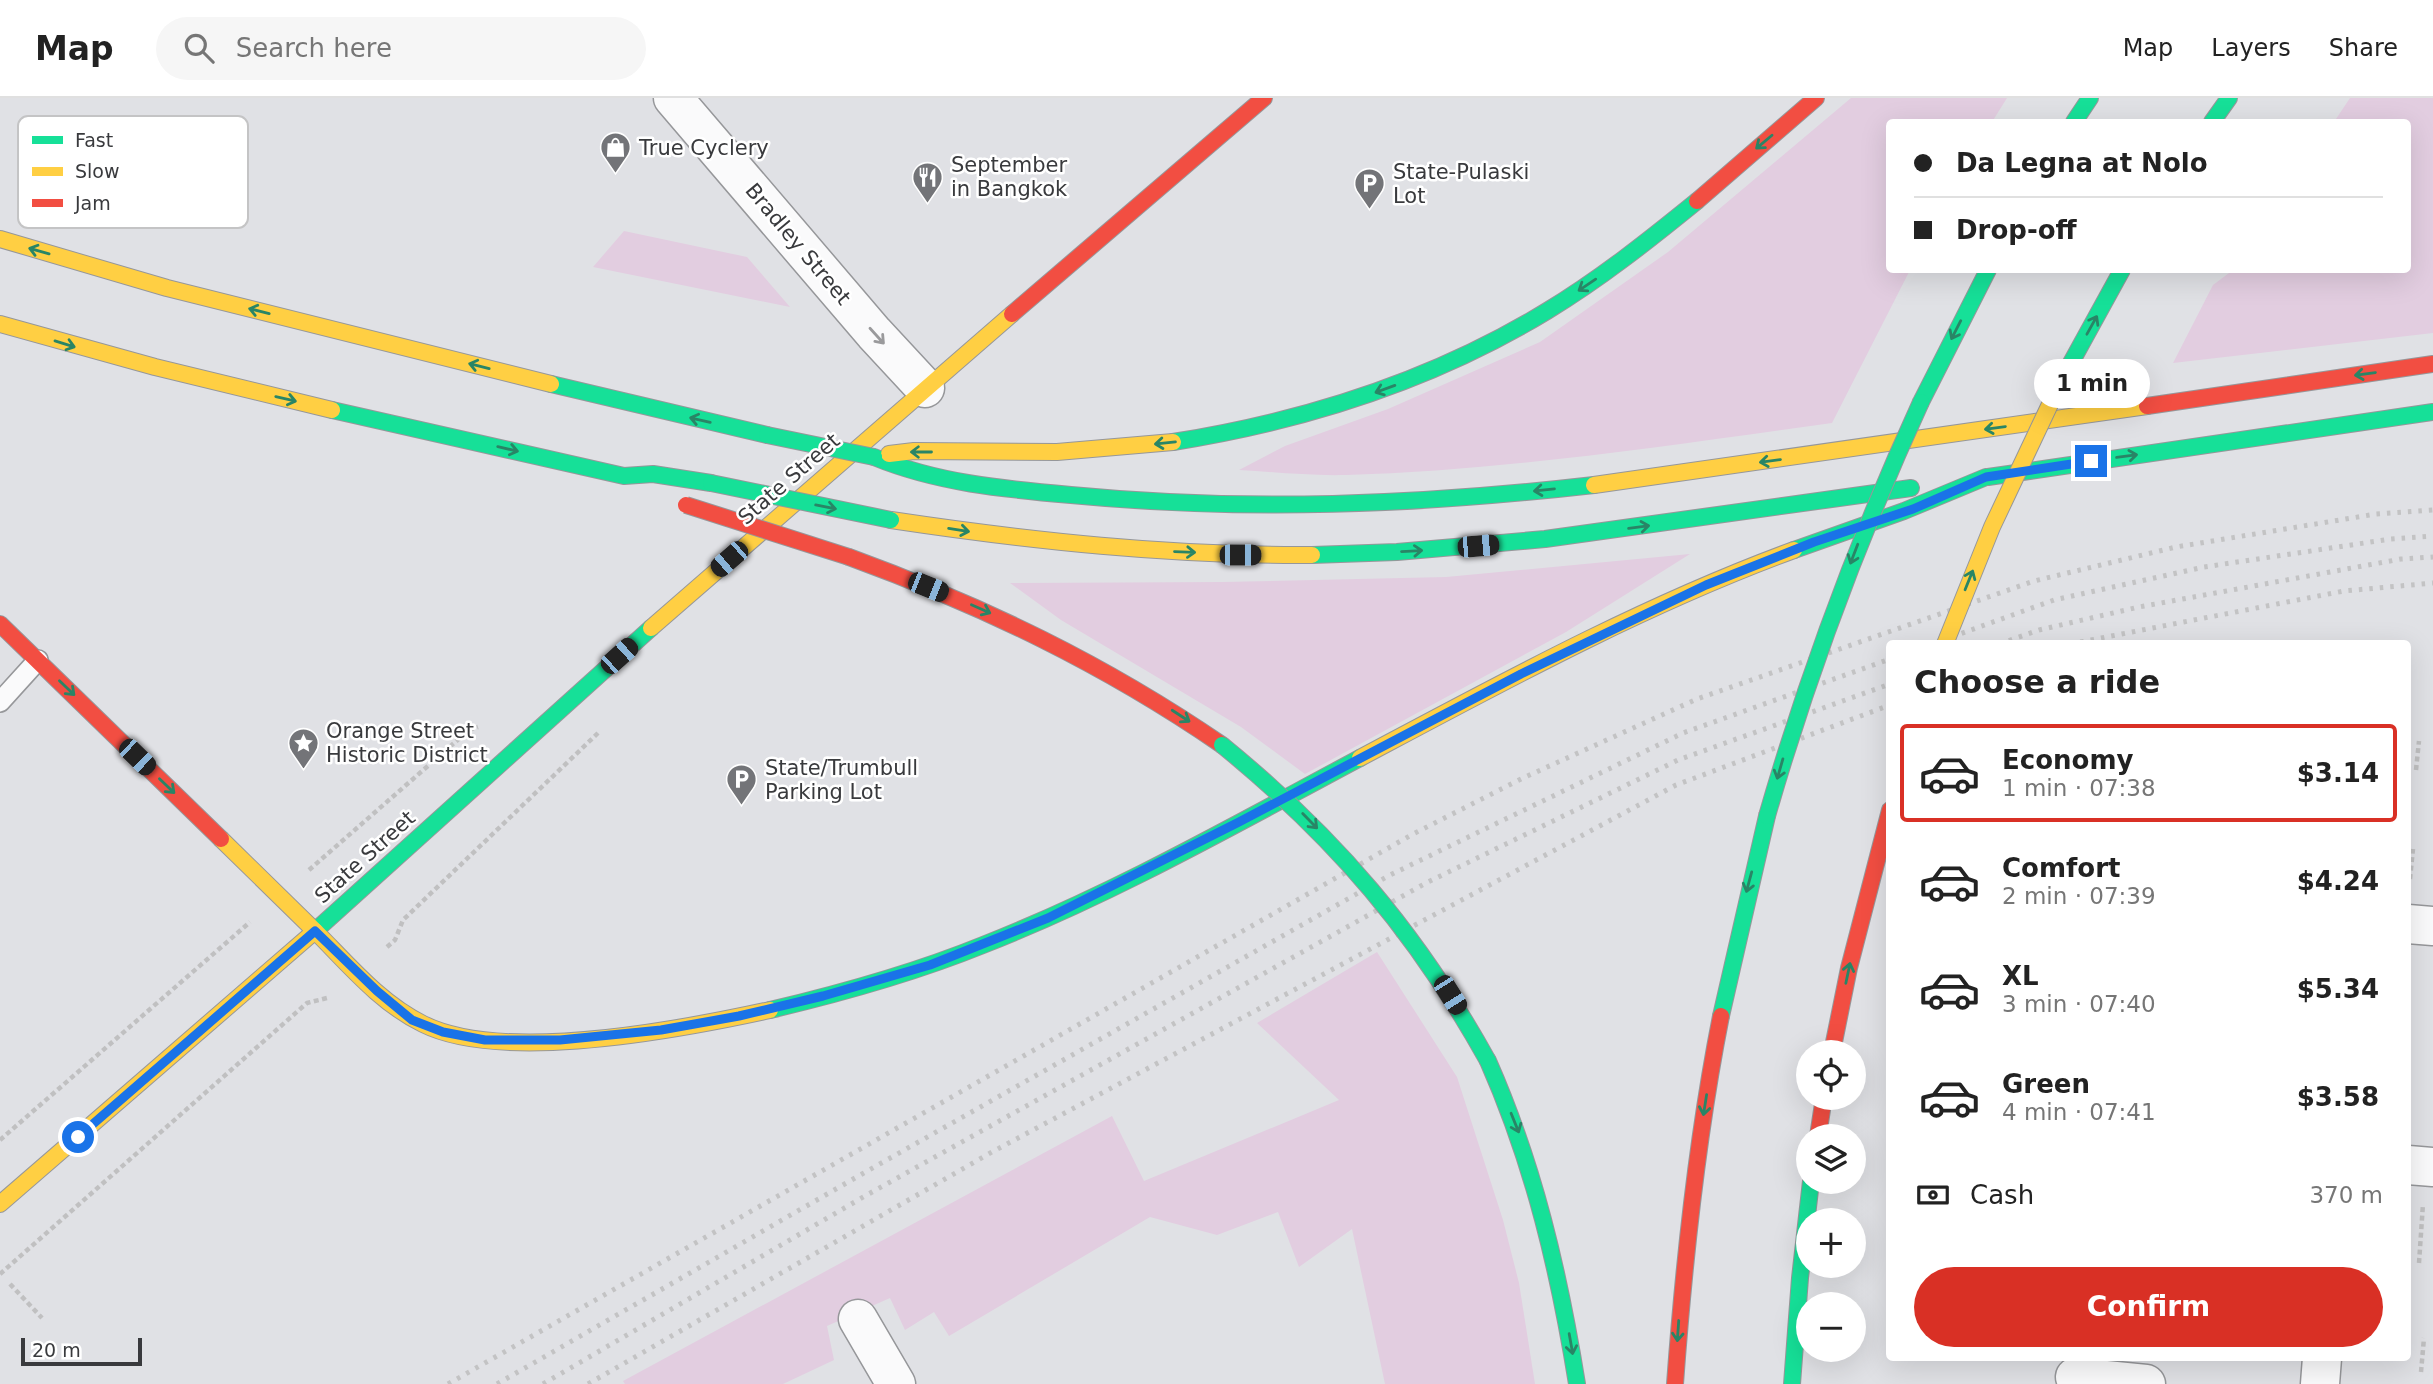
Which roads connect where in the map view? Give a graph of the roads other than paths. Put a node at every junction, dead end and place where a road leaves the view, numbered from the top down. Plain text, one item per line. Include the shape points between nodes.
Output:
1 (673, 98) edge
2 (1264, 98) edge
3 (1815, 98) edge
4 (2090, 98) edge
5 (2229, 98) edge
6 (2076, 119) edge
7 (2215, 119) edge
8 (0, 239) edge
9 (1986, 273) edge
10 (2120, 273) edge
11 (0, 324) edge
12 (2433, 364) edge
13 (925, 388) junction
14 (2433, 412) edge
15 (874, 457) junction
16 (624, 475) junction
17 (1986, 477) junction
18 (645, 490) dead end
19 (681, 503) dead end
20 (0, 624) edge
21 (1947, 640) edge
22 (38, 660) junction
23 (0, 702) edge
24 (1886, 825) edge
25 (2411, 924) edge
26 (2433, 926) edge
27 (315, 931) junction
28 (1834, 1040) edge
29 (2411, 1168) edge
30 (2428, 1183) edge
31 (1810, 1194) edge
32 (0, 1204) edge
33 (858, 1319) dead end
34 (2322, 1361) edge
35 (2075, 1373) edge
36 (896, 1384) edge
37 (1577, 1384) edge
38 (1675, 1384) edge
39 (1793, 1384) edge
40 (2146, 1384) edge
41 (2320, 1384) edge

1 -> 13 street, Bradley Street
2 - 13 main road, State Street
3 -> 15 main road via 1594,281 1521,327 1421,375 1302,415 1170,443 1103,449 897,452
4 - 6 main road
5 - 7 main road
15 -> 8 main road, bridge via 617,401 167,288
9 -> 38 main road, bridge via 1921,402 1854,552 1813,665 1767,816 1737,934 1707,1088 1684,1264
21 -> 10 main road, bridge via 1992,527 2061,381
11 -> 16 main road via 222,384
12 -> 15 main road via 1693,472 1466,498 1325,506 1076,496 939,479
13 - 27 main road, State Street
17 -> 14 main road
16 -> 17 main road, bridge via 664,474 891,520 1076,545 1240,555 1349,554 1517,542
16 - 18 main road
17 - 27 main road via 1648,611 1048,918 930,965 823,996 661,1030 560,1040 485,1040 412,1020
19 -> 37 main road, bridge via 849,556 1056,644 1152,698 1222,745 1301,812 1420,950 1488,1061 1534,1178 1563,1297
20 - 22 main road
22 - 23 lane
22 -> 27 main road
28 -> 24 main road
25 - 26 street
27 - 32 main road, State Street
29 - 30 street
31 - 39 main road
33 - 36 street
34 - 41 street
35 - 40 street

